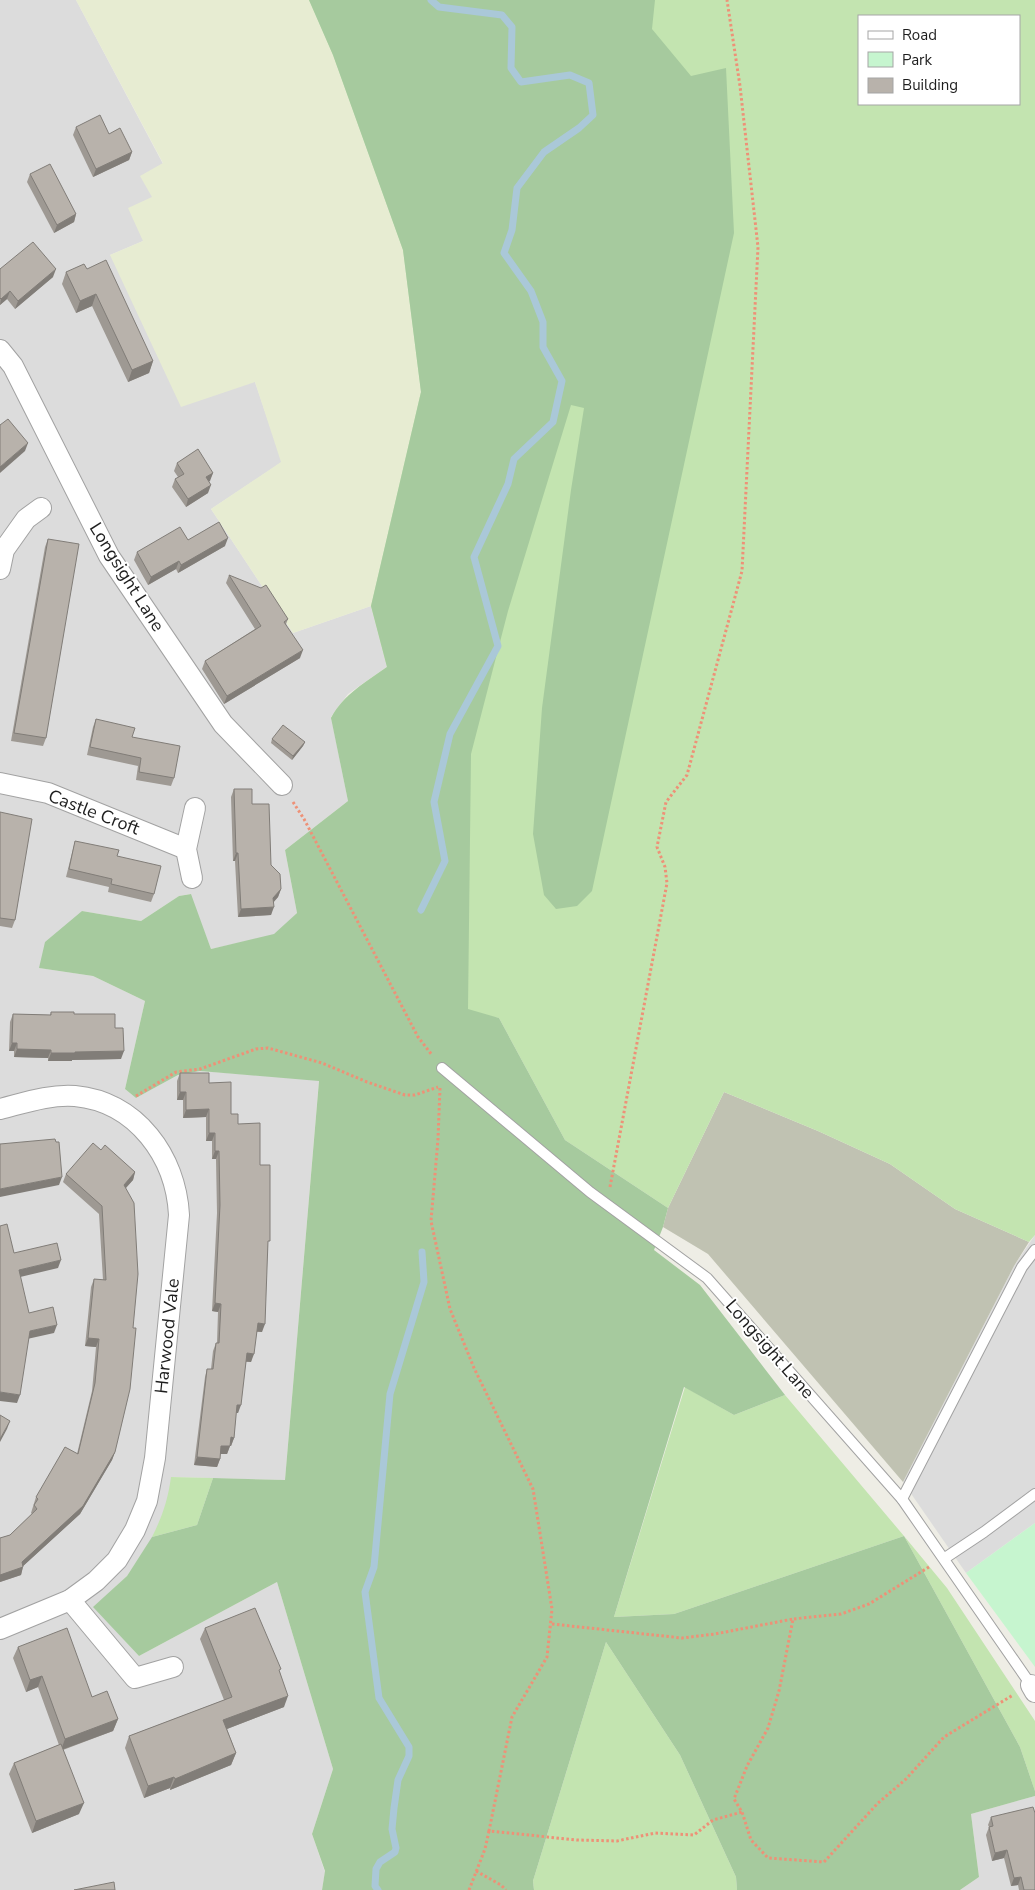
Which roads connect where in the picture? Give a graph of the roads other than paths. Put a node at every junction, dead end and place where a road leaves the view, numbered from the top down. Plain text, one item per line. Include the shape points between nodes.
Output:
1 (0, 350) edge
2 (27, 512) dead end
3 (0, 568) edge
4 (0, 783) edge
5 (282, 785) road end
6 (195, 808) dead end
7 (186, 849) junction
8 (192, 878) dead end
9 (442, 1068) road end
10 (0, 1109) edge
11 (1035, 1250) edge
12 (1035, 1494) edge
13 (902, 1499) junction
14 (944, 1558) junction
15 (70, 1600) junction
16 (0, 1629) edge
17 (173, 1667) dead end
18 (1033, 1688) edge

1 - 5 street, Longsight Lane via 13,366 110,556 223,724
2 - 3 street via 4,550
4 - 7 street, Castle Croft via 48,793
6 - 7 street
7 - 8 street
9 - 13 lane, Longsight Lane via 607,1204 707,1278
10 - 15 street, Harwood Vale via 50,1097 76,1096 125,1113 155,1142 172,1176 178,1197 179,1215 155,1458 147,1501 117,1560
11 - 13 lane via 1022,1267
12 - 14 lane
13 - 14 lane, Longsight Lane
14 - 18 lane, Longsight Lane
15 - 16 street, Harwood Vale
15 - 17 street via 135,1678

